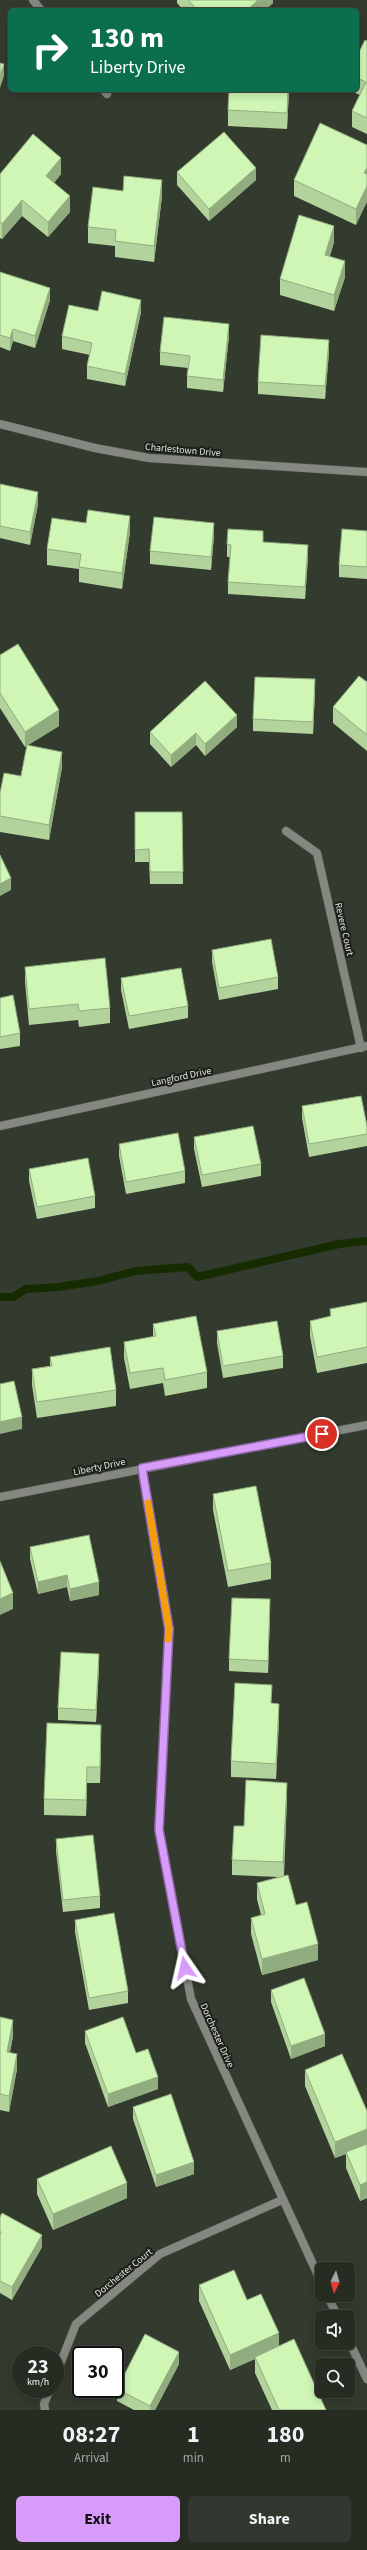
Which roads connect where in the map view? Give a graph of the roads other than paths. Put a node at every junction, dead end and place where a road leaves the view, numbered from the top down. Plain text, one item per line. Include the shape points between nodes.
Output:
1 (33, 0) edge
2 (39, 8) edge
3 (0, 424) edge
4 (367, 472) edge
5 (286, 831) dead end
6 (364, 1047) edge
7 (0, 1126) edge
8 (367, 1425) edge
9 (142, 1468) junction
10 (0, 1497) edge
11 (282, 2200) junction
12 (315, 2269) edge
13 (353, 2350) edge
14 (64, 2354) edge
15 (367, 2379) edge
16 (46, 2398) edge
17 (46, 2410) edge

1 - 2 street
3 - 4 street, Charlestown Drive via 95,448 150,458
5 - 6 street, Revere Court via 318,853
6 - 7 street, Langford Drive
8 - 9 street, Liberty Drive
9 - 10 street, Liberty Drive
9 - 11 street, Dorchester Drive via 169,1629 159,1830 191,1999
11 - 12 street, Dorchester Drive
11 - 14 street, Dorchester Court via 160,2254 76,2324
13 - 15 street
16 - 17 street via 44,2404

